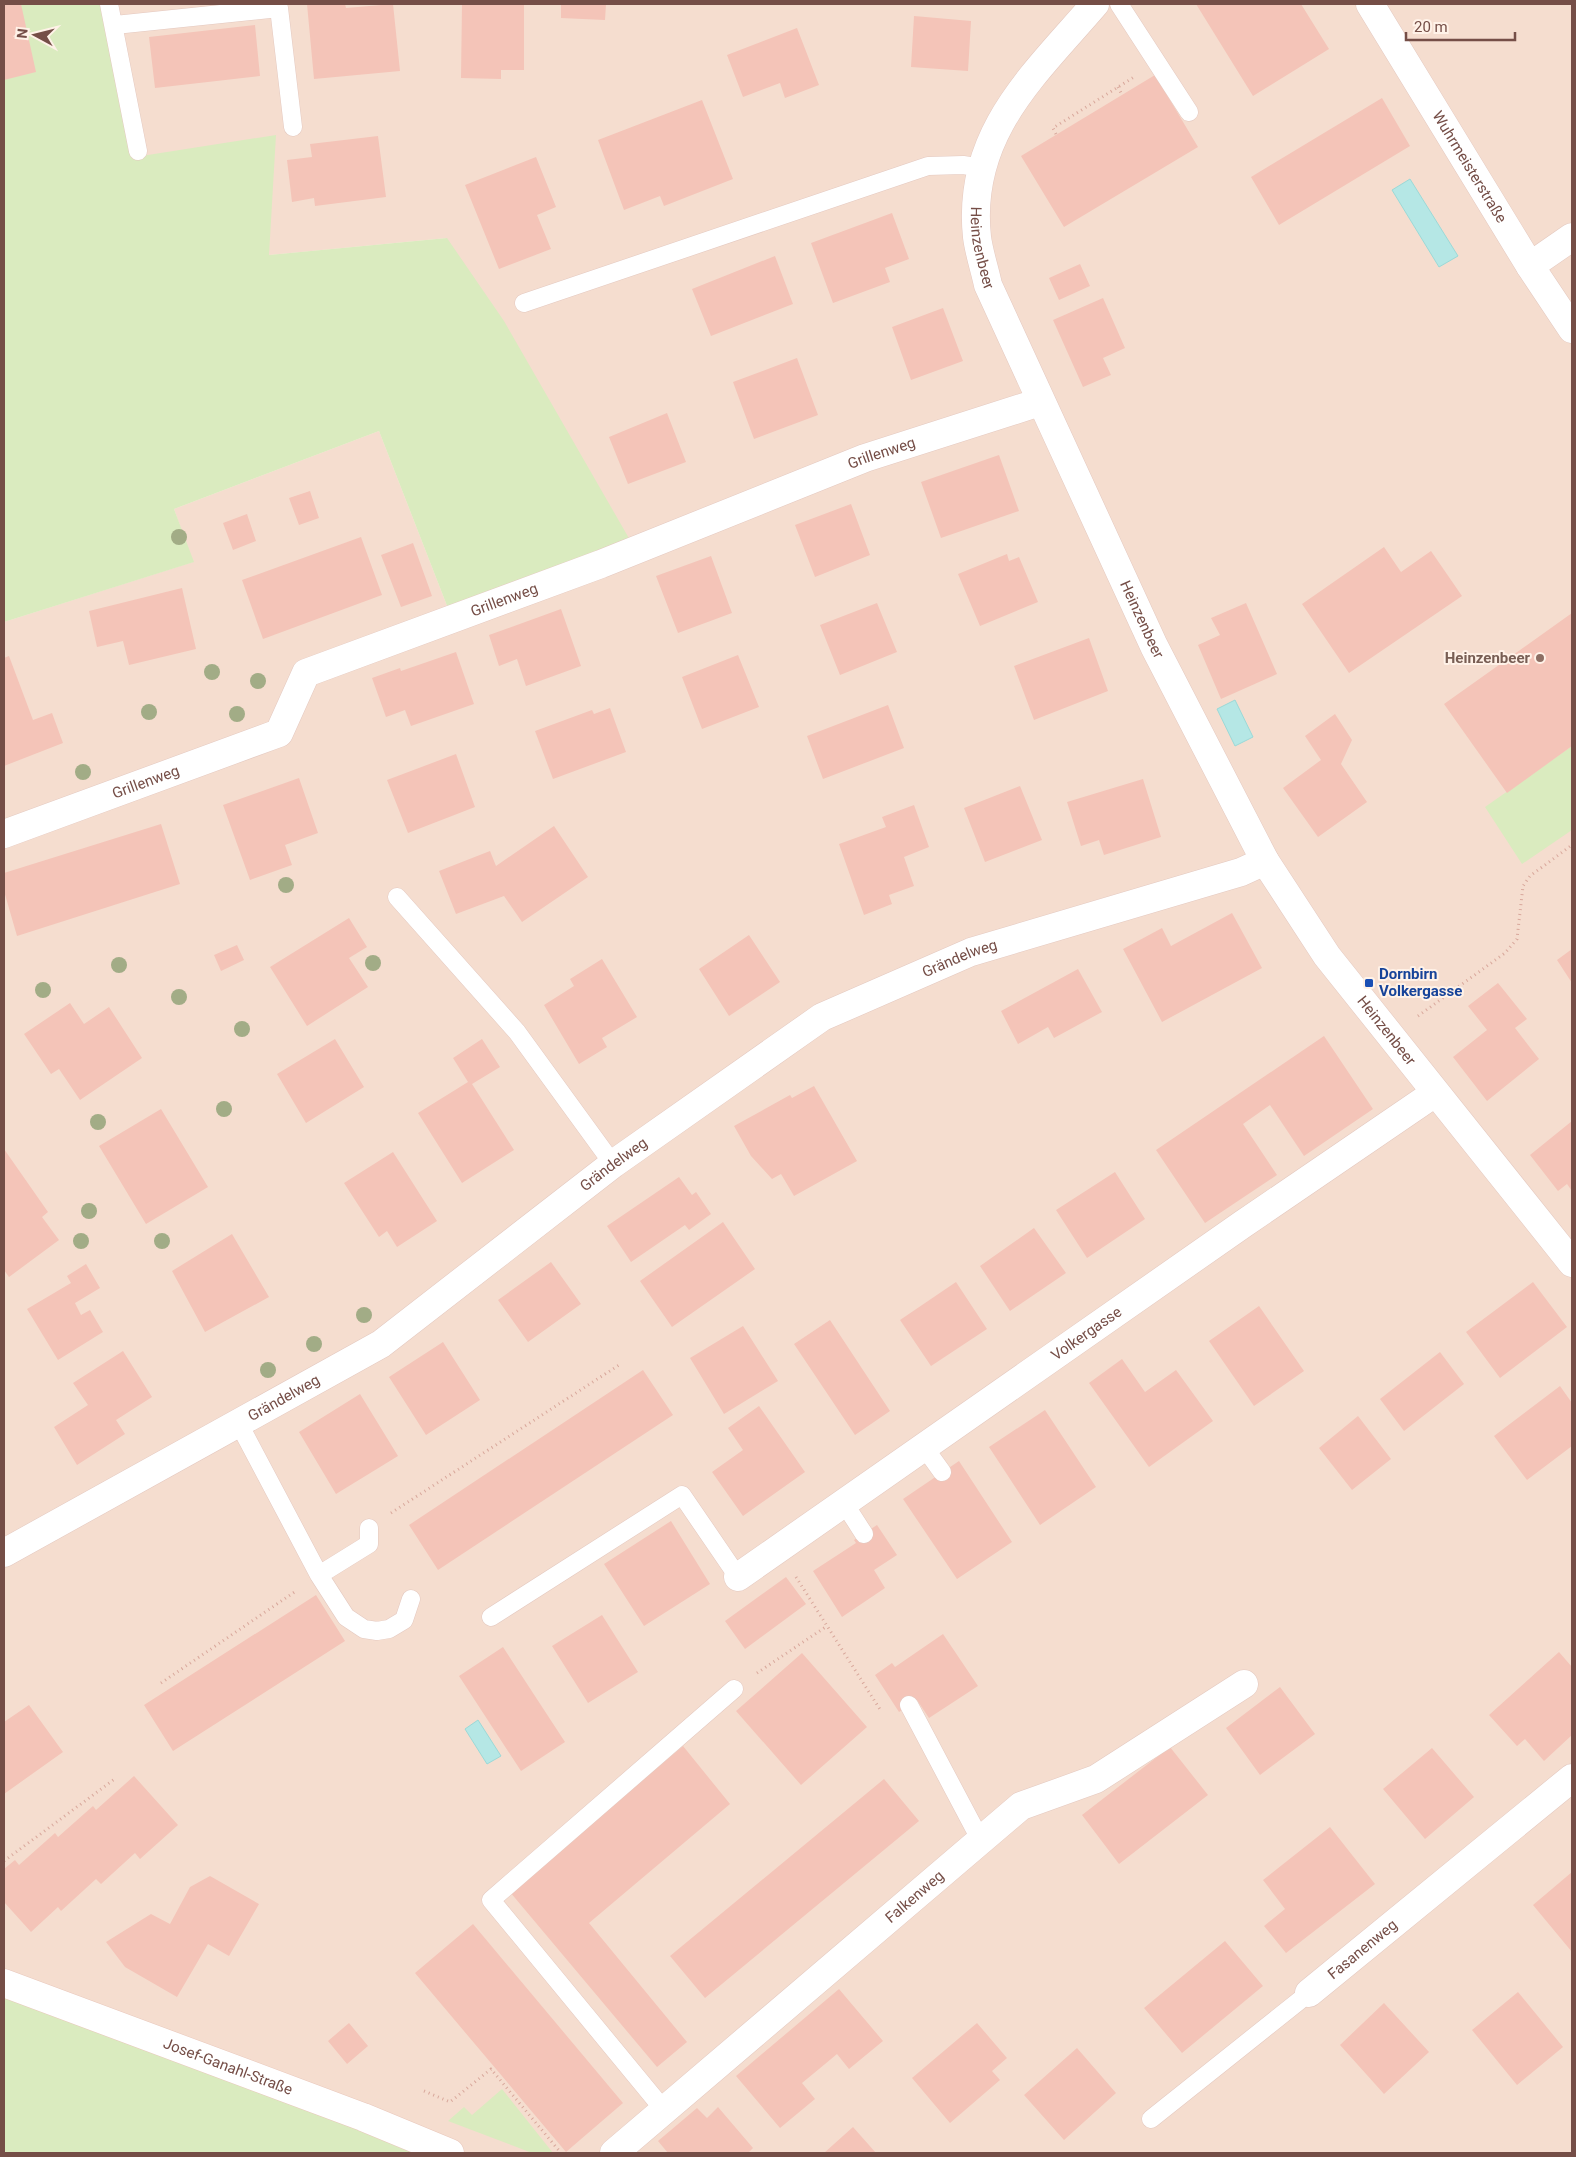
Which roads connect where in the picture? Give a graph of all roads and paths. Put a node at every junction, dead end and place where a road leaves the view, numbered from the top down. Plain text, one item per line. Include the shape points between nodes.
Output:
1 (109, 4) edge
2 (1096, 4) edge
3 (1119, 4) edge
4 (1370, 4) edge
5 (115, 25) junction
6 (1143, 72) dead end
7 (1118, 87) junction
8 (1122, 95) dead end
9 (1188, 112) dead end
10 (293, 128) dead end
11 (1056, 134) dead end
12 (138, 151) dead end
13 (983, 168) junction
14 (1572, 237) edge
15 (1530, 266) junction
16 (524, 303) dead end
17 (1572, 329) edge
18 (1040, 402) junction
19 (4, 834) edge
20 (1572, 845) edge
21 (1265, 861) junction
22 (397, 897) dead end
23 (1413, 1019) dead end
24 (1435, 1093) junction
25 (613, 1164) junction
26 (1572, 1262) edge
27 (619, 1365) dead end
28 (238, 1422) junction
29 (924, 1447) junction
30 (942, 1472) dead end
31 (844, 1503) junction
32 (369, 1528) joint
33 (864, 1534) dead end
34 (778, 1550) junction
35 (4, 1553) edge
36 (320, 1575) junction
37 (738, 1577) joint
38 (411, 1599) dead end
39 (492, 1617) dead end
40 (827, 1626) junction
41 (161, 1683) dead end
42 (1244, 1684) dead end
43 (734, 1689) joint
44 (909, 1705) dead end
45 (885, 1717) dead end
46 (116, 1778) dead end
47 (1572, 1778) edge
48 (981, 1841) junction
49 (4, 1861) edge
50 (4, 1983) edge
51 (1309, 1993) joint
52 (424, 2091) dead end
53 (664, 2110) junction
54 (1151, 2119) dead end
55 (450, 2153) edge
56 (561, 2153) edge
57 (614, 2153) edge

1 - 5 lane
2 - 13 street, Heinzenbeer via 1004,114 991,138
3 - 9 lane
4 - 15 street, Wuhrmeisterstraße
5 - 10 lane via 279,8
5 - 12 lane
6 - 7 path
7 - 8 path
7 - 11 path via 1053,128
13 - 16 lane via 928,166
13 - 18 street, Heinzenbeer via 976,202 977,238 988,285
14 - 15 street
15 - 17 street, Wuhrmeisterstraße
18 - 19 street, Grillenweg via 865,458 601,564 306,673 279,734
18 - 21 street, Heinzenbeer via 1154,646
20 - 23 path via 1530,876 1523,886 1517,939 1506,953
21 - 24 street, Heinzenbeer via 1327,956
21 - 25 street, Grändelweg via 1241,872 971,952 822,1017
22 - 25 lane via 518,1032
24 - 26 street, Heinzenbeer
24 - 29 street, Volkergasse
25 - 28 street, Grändelweg via 382,1344
27 - 32 path
28 - 35 street, Grändelweg
28 - 36 lane
29 - 30 lane
29 - 31 street, Volkergasse
31 - 33 lane
31 - 34 street, Volkergasse
32 - 36 lane via 368,1544
34 - 37 street, Volkergasse
34 - 40 path
36 - 38 lane via 346,1617 364,1629 389,1630 404,1620
36 - 41 path
37 - 39 lane via 682,1495
40 - 43 path
40 - 45 path
42 - 48 street, Falkenweg via 1096,1779 1022,1806
43 - 53 lane via 492,1900
44 - 48 lane
46 - 49 path
47 - 51 street, Fasanenweg
48 - 53 street, Falkenweg
50 - 55 street, Josef-Ganahl-Straße via 364,2117
51 - 54 lane, Fasanenweg
52 - 56 path via 450,2102 491,2069
53 - 57 street, Falkenweg

